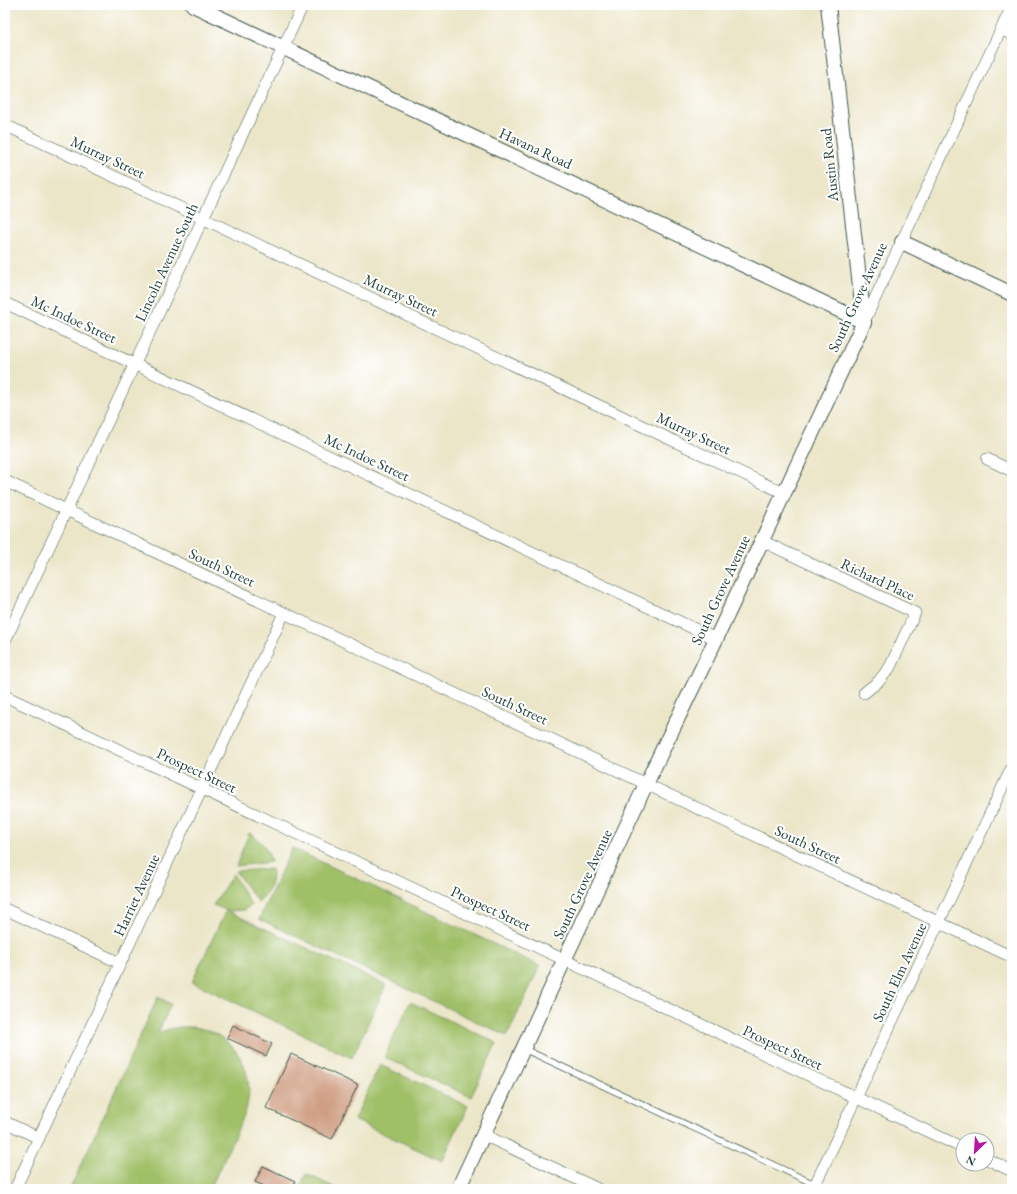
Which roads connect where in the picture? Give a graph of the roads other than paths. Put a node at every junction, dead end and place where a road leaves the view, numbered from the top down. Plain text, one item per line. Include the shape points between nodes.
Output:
1 (193, 5) edge
2 (303, 5) edge
3 (828, 5) edge
4 (1012, 6) edge
5 (1001, 29) junction
6 (1012, 34) edge
7 (283, 48) junction
8 (5, 125) edge
9 (203, 218) junction
10 (902, 242) junction
11 (1012, 294) edge
12 (5, 302) edge
13 (864, 322) junction
14 (135, 364) junction
15 (986, 459) dead end
16 (1012, 471) edge
17 (5, 481) edge
18 (784, 492) junction
19 (66, 510) junction
20 (762, 540) junction
21 (284, 613) junction
22 (716, 639) junction
23 (5, 641) edge
24 (864, 693) dead end
25 (5, 696) edge
26 (1012, 767) edge
27 (646, 784) junction
28 (202, 789) junction
29 (5, 909) edge
30 (939, 922) junction
31 (1012, 957) edge
32 (566, 960) junction
33 (120, 963) junction
34 (524, 1049) junction
35 (856, 1098) junction
36 (5, 1122) edge
37 (484, 1135) junction
38 (39, 1138) junction
39 (955, 1144) edge
40 (995, 1163) edge
41 (1012, 1171) edge
42 (818, 1188) edge
43 (15, 1189) edge
44 (458, 1189) edge
45 (598, 1189) edge

1 - 7 street, Havana Road
2 - 7 street, Lincoln Avenue South
3 - 13 street, Austin Road
4 - 5 street, South Grove Avenue
5 - 6 street
5 - 10 street, South Grove Avenue
7 - 9 street, Lincoln Avenue South
7 - 13 street, Havana Road
8 - 9 street, Murray Street
9 - 14 street, Lincoln Avenue South
9 - 18 street, Murray Street
10 - 11 street
10 - 13 street, South Grove Avenue
12 - 14 street, Mc Indoe Street
13 - 18 street, South Grove Avenue
14 - 19 street, Lincoln Avenue South
14 - 22 street, Mc Indoe Street
15 - 16 street
17 - 19 street, South Street
18 - 20 street, South Grove Avenue
19 - 21 street, South Street
19 - 23 street, Lincoln Avenue South
20 - 22 street, South Grove Avenue
20 - 24 street, Richard Place via 915,613 890,667 879,681
21 - 27 street, South Street
21 - 28 street, Harriet Avenue
22 - 27 street, South Grove Avenue
25 - 28 street, Prospect Street
26 - 30 street, South Elm Avenue
27 - 30 street, South Street
27 - 32 street, South Grove Avenue
28 - 32 street, Prospect Street
28 - 33 street, Harriet Avenue
29 - 33 street
30 - 31 street, South Street
30 - 35 street, South Elm Avenue
32 - 34 street, South Grove Avenue
32 - 35 street, Prospect Street
33 - 38 street, Harriet Avenue
34 - 37 street, South Grove Avenue
34 - 42 lane
35 - 39 street, Prospect Street
35 - 42 street, South Elm Avenue
36 - 38 street
37 - 44 street, South Grove Avenue
37 - 45 street
38 - 43 street, Harriet Avenue
40 - 41 street

